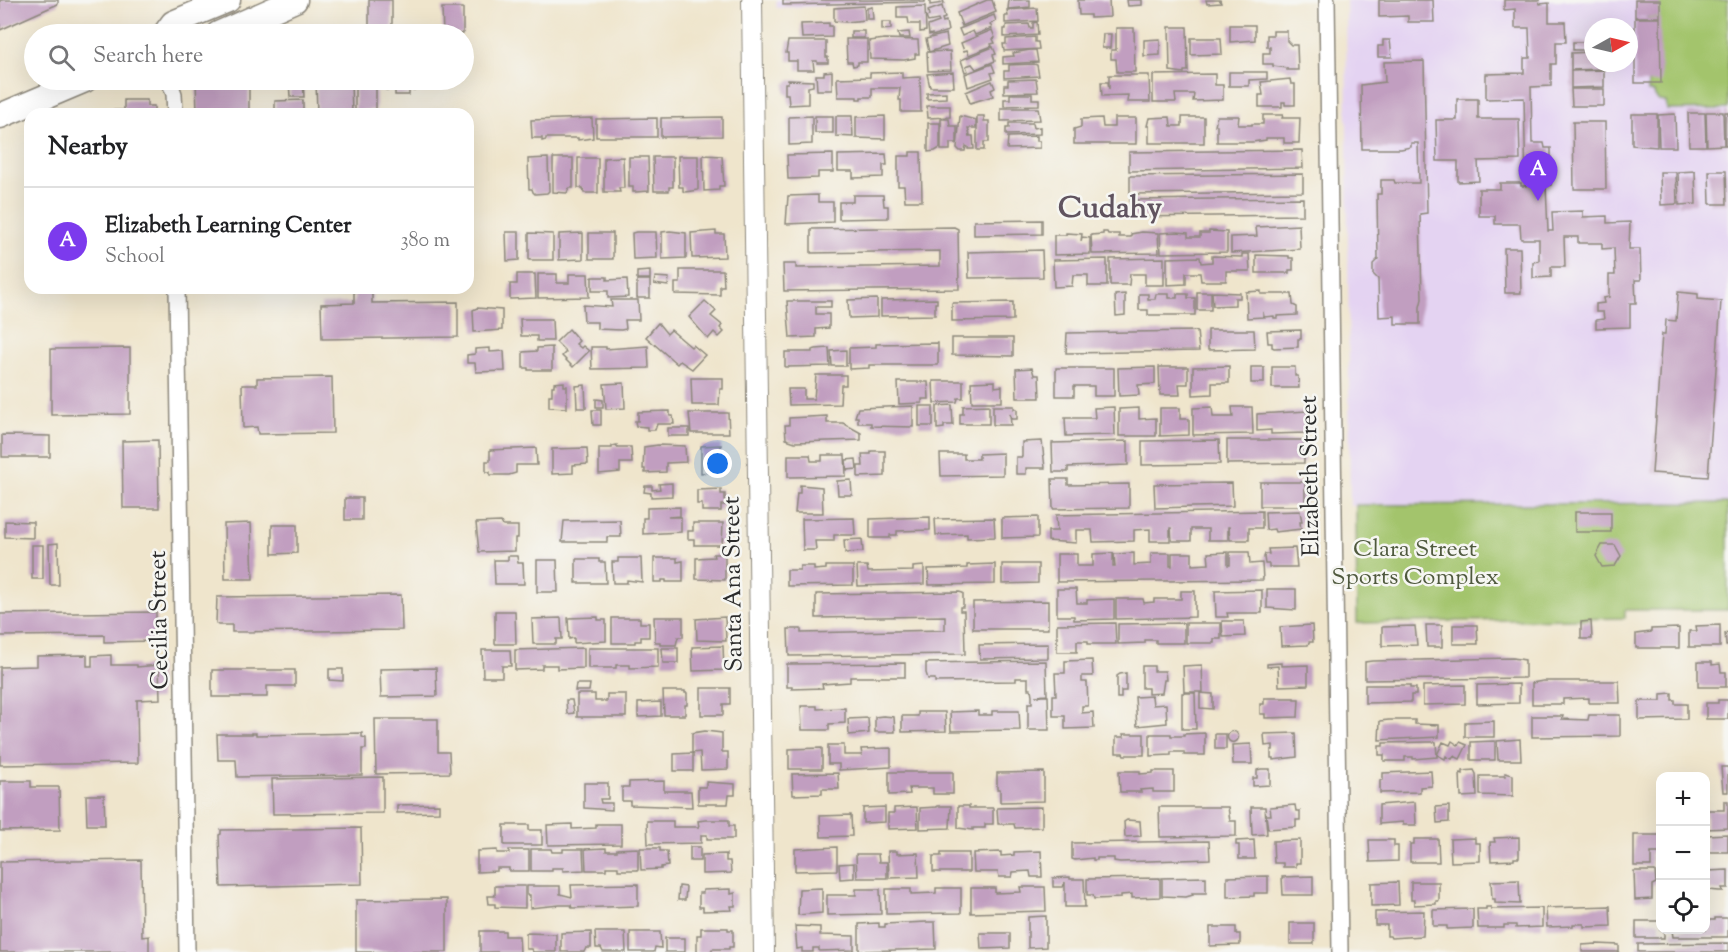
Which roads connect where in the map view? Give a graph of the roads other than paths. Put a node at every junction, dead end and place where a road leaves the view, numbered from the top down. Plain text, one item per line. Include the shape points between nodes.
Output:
1 (228, 0) edge
2 (295, 0) edge
3 (752, 0) edge
4 (1327, 0) edge
5 (172, 24) edge
6 (241, 24) edge
7 (61, 90) edge
8 (172, 90) edge
9 (175, 108) edge
10 (0, 116) edge
11 (177, 294) edge
12 (188, 952) edge
13 (764, 952) edge
14 (1340, 952) edge

1 - 5 main road
2 - 6 main road
3 - 13 street, Santa Ana Street
4 - 14 street, Elizabeth Street
7 - 10 main road
8 - 9 street
11 - 12 street, Cecilia Street

